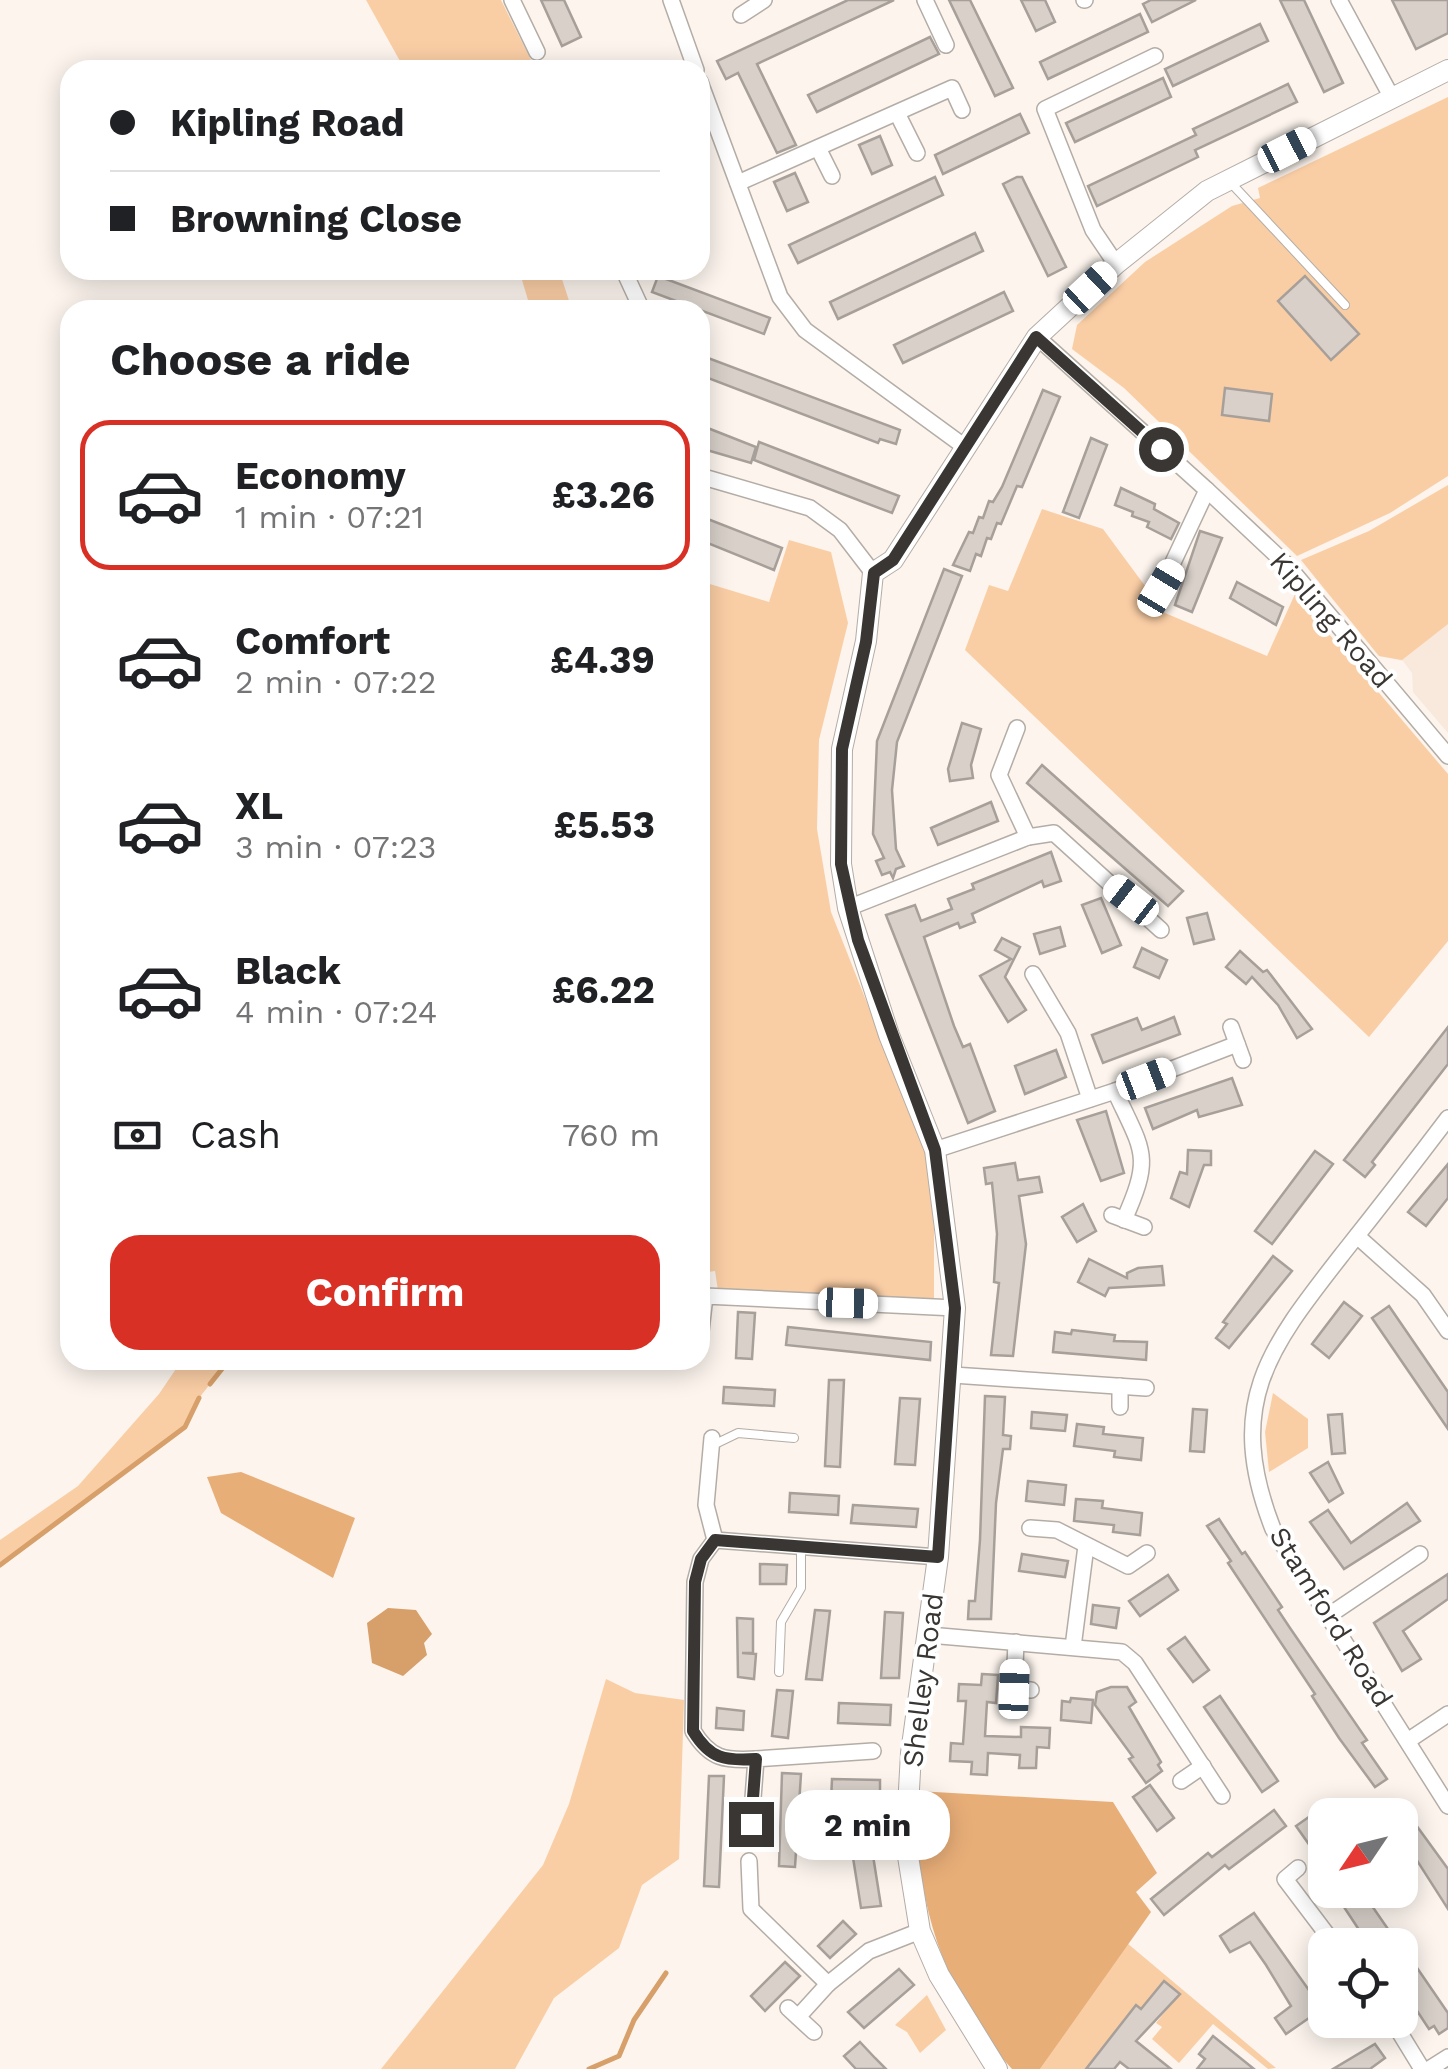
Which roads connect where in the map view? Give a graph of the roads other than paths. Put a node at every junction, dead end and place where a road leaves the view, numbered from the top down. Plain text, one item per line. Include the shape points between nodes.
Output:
1 (512, 0) edge
2 (670, 0) edge
3 (1340, 0) edge
4 (762, 1) edge
5 (928, 6) edge
6 (741, 15) dead end
7 (914, 19) dead end
8 (946, 45) dead end
9 (537, 52) dead end
10 (1155, 56) dead end
11 (692, 60) edge
12 (1448, 70) edge
13 (1391, 96) junction
14 (710, 109) edge
15 (962, 110) dead end
16 (897, 112) junction
17 (818, 148) junction
18 (917, 154) dead end
19 (832, 176) dead end
20 (1228, 180) junction
21 (738, 184) junction
22 (1116, 264) junction
23 (1344, 305) dead end
24 (1036, 337) junction
25 (965, 447) junction
26 (710, 479) edge
27 (1207, 490) junction
28 (874, 573) junction
29 (1161, 588) dead end
30 (1019, 738) dead end
31 (1448, 756) edge
32 (1028, 836) junction
33 (848, 908) junction
34 (1139, 935) dead end
35 (1033, 974) dead end
36 (1058, 980) dead end
37 (1042, 990) junction
38 (1230, 1027) dead end
39 (1237, 1044) junction
40 (1243, 1060) dead end
41 (1115, 1091) junction
42 (1090, 1100) junction
43 (1448, 1118) edge
44 (935, 1150) junction
45 (1144, 1227) dead end
46 (1357, 1236) junction
47 (710, 1296) edge
48 (955, 1308) junction
49 (1448, 1331) edge
50 (953, 1375) junction
51 (1120, 1386) junction
52 (1146, 1388) dead end
53 (1120, 1407) dead end
54 (794, 1438) dead end
55 (712, 1442) joint
56 (1030, 1528) dead end
57 (715, 1540) junction
58 (1086, 1546) junction
59 (802, 1550) junction
60 (1147, 1553) dead end
61 (1420, 1554) dead end
62 (938, 1557) junction
63 (1328, 1616) junction
64 (930, 1635) junction
65 (1016, 1642) junction
66 (1074, 1647) junction
67 (779, 1672) dead end
68 (1019, 1694) dead end
69 (1448, 1714) edge
70 (1408, 1740) junction
71 (873, 1752) dead end
72 (756, 1759) junction
73 (1203, 1766) junction
74 (1181, 1781) dead end
75 (1222, 1796) dead end
76 (1448, 1806) edge
77 (751, 1824) dead end
78 (749, 1861) dead end
79 (1298, 1868) dead end
80 (1322, 1928) edge
81 (920, 1931) junction
82 (828, 1984) junction
83 (814, 2032) dead end
84 (1404, 2038) edge
85 (1448, 2057) edge
86 (997, 2069) edge
87 (1425, 2069) edge

1 - 9 street
2 - 11 street
3 - 13 street
4 - 6 street
5 - 7 street
5 - 8 street
10 - 22 street via 1044,108 1093,230
12 - 13 street
13 - 20 street
14 - 21 street
15 - 16 street via 952,88
16 - 17 street
16 - 18 street
17 - 19 street
17 - 21 street
20 - 22 street
20 - 23 lane
21 - 25 street via 780,297 805,330
22 - 24 street
24 - 25 street
24 - 27 street, Kipling Road
25 - 28 street via 893,560
26 - 28 street via 810,508 840,530
27 - 29 street
27 - 31 street, Kipling Road via 1288,565
28 - 33 street, Shelley Road via 842,749 839,827
30 - 32 street via 999,775
32 - 33 street
32 - 34 street via 1054,833 1157,925
33 - 44 street, Shelley Road
35 - 37 street
36 - 37 street
37 - 42 street via 1068,1034
38 - 39 street
39 - 40 street
39 - 41 street
41 - 42 street
41 - 45 street via 1145,1160 1144,1176 1118,1218
42 - 44 street
43 - 46 street, Stamford Road
44 - 48 street, Shelley Road
46 - 49 street via 1424,1295
46 - 63 street, Stamford Road via 1280,1334 1254,1404 1258,1491 1273,1529
47 - 48 street
48 - 50 street, Shelley Road
50 - 51 street
50 - 62 street, Shelley Road
51 - 52 street
51 - 53 street
54 - 55 lane via 738,1433
55 - 57 street via 706,1505
56 - 58 street via 1057,1530
57 - 59 street
57 - 72 street via 695,1582 693,1731 724,1762
58 - 60 street via 1128,1566
58 - 66 street
59 - 62 street
59 - 67 lane via 802,1588 781,1622
61 - 63 street
62 - 64 street, Shelley Road
63 - 70 street, Stamford Road
64 - 65 street
64 - 81 street, Shelley Road via 906,1844
65 - 66 street
65 - 68 street
66 - 73 street via 1122,1652 1135,1663
69 - 70 street
70 - 76 street, Stamford Road
71 - 72 street
72 - 77 street
73 - 74 street
73 - 75 street
78 - 82 street via 751,1910
79 - 80 street via 1285,1879
81 - 82 street via 869,1951
81 - 86 street, Shelley Road
82 - 83 street via 793,2012
84 - 87 street
85 - 87 street

